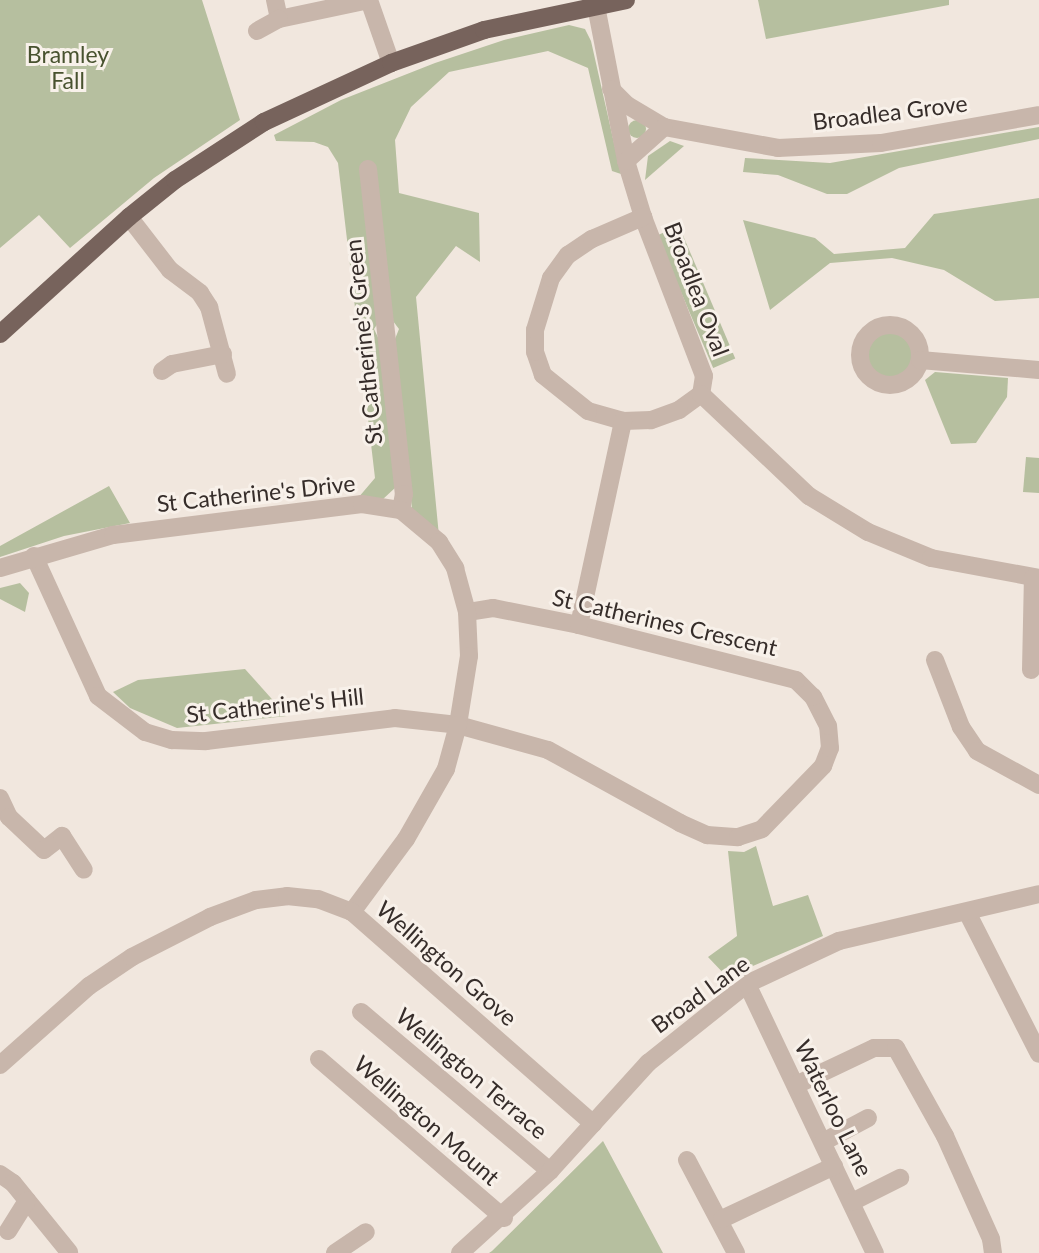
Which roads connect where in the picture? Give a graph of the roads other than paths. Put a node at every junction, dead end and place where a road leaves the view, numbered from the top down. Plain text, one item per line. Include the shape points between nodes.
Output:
1 (275, 0) edge
2 (369, 0) edge
3 (626, 0) edge
4 (596, 6) junction
5 (279, 19) junction
6 (257, 31) dead end
7 (391, 63) junction
8 (611, 89) junction
9 (1039, 115) edge
10 (664, 127) junction
11 (626, 161) junction
12 (368, 169) dead end
13 (129, 217) junction
14 (643, 217) junction
15 (0, 334) edge
16 (223, 354) junction
17 (920, 360) dead end
18 (1039, 370) edge
19 (162, 371) dead end
20 (227, 374) dead end
21 (701, 394) junction
22 (623, 421) junction
23 (401, 510) junction
24 (34, 556) junction
25 (0, 568) edge
26 (1036, 578) edge
27 (467, 612) junction
28 (579, 625) junction
29 (934, 660) dead end
30 (1031, 670) dead end
31 (458, 725) junction
32 (1039, 785) edge
33 (0, 798) edge
34 (83, 870) dead end
35 (1039, 894) edge
36 (352, 912) junction
37 (967, 912) junction
38 (747, 984) junction
39 (361, 1012) dead end
40 (1039, 1054) edge
41 (319, 1059) dead end
42 (0, 1064) edge
43 (796, 1085) junction
44 (868, 1118) dead end
45 (593, 1124) junction
46 (823, 1142) junction
47 (687, 1160) dead end
48 (834, 1166) junction
49 (550, 1171) junction
50 (0, 1174) edge
51 (900, 1178) dead end
52 (27, 1201) junction
53 (852, 1202) junction
54 (503, 1218) junction
55 (722, 1219) junction
56 (9, 1231) dead end
57 (366, 1232) dead end
58 (69, 1252) edge
59 (335, 1253) edge
60 (460, 1253) edge
61 (736, 1253) edge
62 (875, 1253) edge
63 (993, 1253) edge

1 - 5 street
2 - 5 street
2 - 7 street
3 - 4 main road
4 - 7 main road via 484,30
4 - 8 street
5 - 6 street
7 - 13 main road via 264,122
8 - 10 street, Broadlea Grove via 627,105
8 - 11 street
9 - 10 street, Broadlea Grove via 911,139 812,148 750,145
10 - 11 street
11 - 14 street
12 - 23 street, St Catherine's Green via 404,494
13 - 15 main road
13 - 16 street via 170,270 200,293 216,325
14 - 21 street, Broadlea Oval via 704,376
14 - 22 street, Broadlea Oval via 568,255 551,278 535,330 543,374 589,411
16 - 19 street via 172,364
16 - 20 street
17 - 18 street
21 - 22 street, Broadlea Oval via 670,414
21 - 26 street via 809,496 868,532 931,558
22 - 28 street
23 - 24 street, St Catherine's Drive via 362,504 229,519 113,535
23 - 27 street via 439,542 455,568
24 - 25 street, St Catherine's Drive
24 - 31 street, St Catherine's Hill via 98,696 145,732 172,740 206,741 395,718
26 - 30 street
27 - 28 street, St Catherines Crescent via 493,608
27 - 31 street via 469,656
28 - 31 street, St Catherines Crescent via 796,680 813,696 828,726 830,748 824,766 762,829 738,837 707,835 548,750
29 - 32 street via 961,727 977,751
31 - 36 street via 446,769 406,839
33 - 34 street via 9,817 44,850 62,836
35 - 37 street, Broad Lane
36 - 42 street, Wellington Grove via 318,899 287,896 210,917 132,957 93,984
36 - 45 street, Wellington Grove
37 - 38 street, Broad Lane via 839,941
37 - 40 street
38 - 43 street, Waterloo Lane
38 - 45 street, Broad Lane via 648,1063
39 - 49 street, Wellington Terrace
41 - 54 street, Wellington Mount
43 - 46 street, Waterloo Lane
43 - 63 street via 874,1048 896,1048 945,1136
44 - 46 street
45 - 49 street, Broad Lane
46 - 48 street, Waterloo Lane
47 - 55 street
48 - 53 street, Waterloo Lane
48 - 55 street
49 - 54 street, Broad Lane
50 - 52 street
51 - 53 street
52 - 56 street
52 - 58 street
53 - 62 street, Waterloo Lane
54 - 60 street, Broad Lane
55 - 61 street
57 - 59 street

